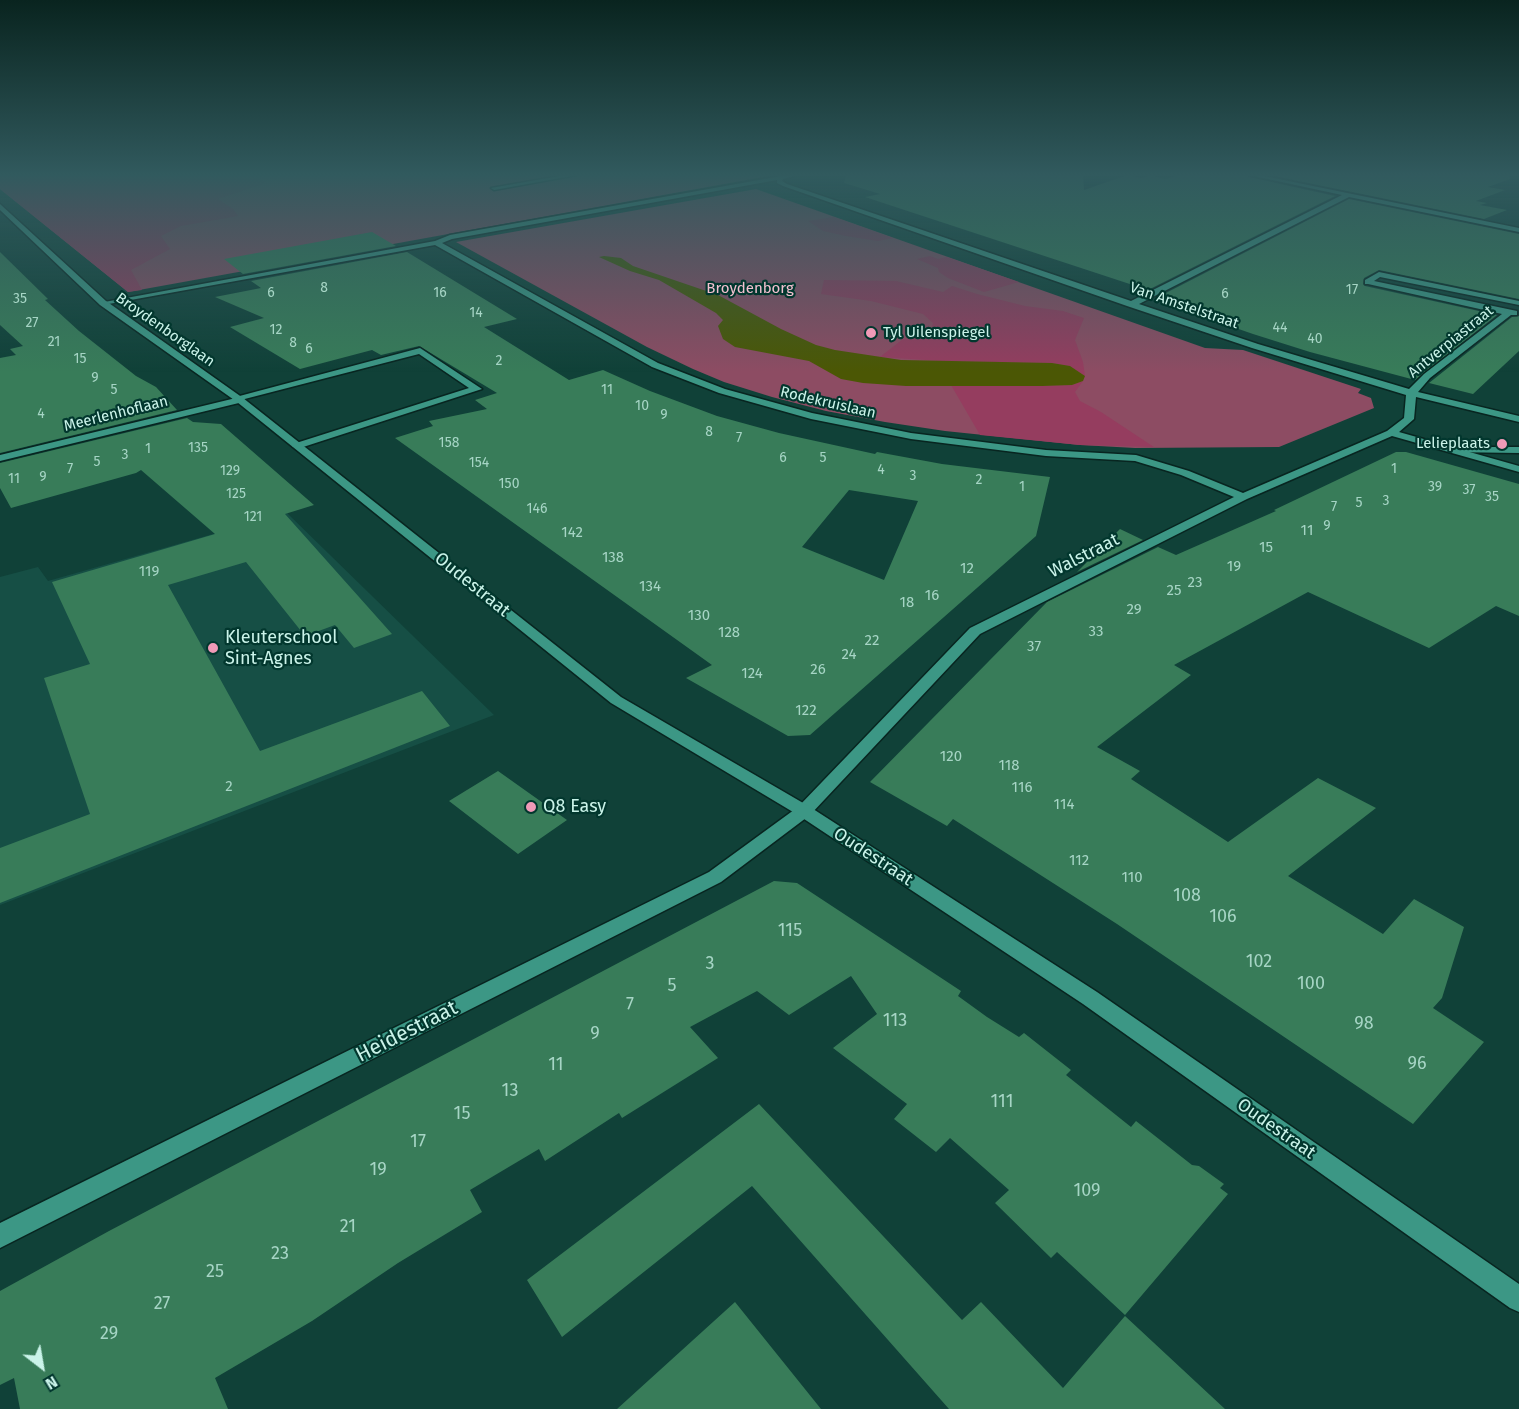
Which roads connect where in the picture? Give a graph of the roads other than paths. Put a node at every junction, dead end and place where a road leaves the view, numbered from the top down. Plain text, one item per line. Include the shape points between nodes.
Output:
1 (37, 241) edge
2 (441, 241) edge
3 (948, 241) edge
4 (1258, 241) edge
5 (436, 243) junction
6 (103, 303) junction
7 (1519, 303) edge
8 (1130, 304) junction
9 (1514, 313) edge
10 (1411, 393) junction
11 (238, 399) junction
12 (1519, 419) edge
13 (1391, 433) junction
14 (297, 446) junction
15 (1453, 450) junction
16 (1519, 450) edge
17 (0, 458) edge
18 (1519, 469) edge
19 (1242, 497) junction
20 (804, 811) junction
21 (0, 1236) edge
22 (1519, 1299) edge

1 - 6 street, Broydenborglaan
2 - 5 street
3 - 8 street, Van Amstelstraat
4 - 8 street
5 - 6 street
5 - 19 street, Rodekruislaan via 655,365 722,391 811,416 911,436 1046,453 1136,458 1185,472
6 - 11 street, Broydenborglaan
7 - 9 street, Antverpiastraat via 1379,274 1368,282
8 - 10 street, Van Amstelstraat
9 - 10 street, Antverpiastraat via 1427,376
10 - 12 street, Van Amstelstraat
10 - 13 street, Walstraat via 1409,419
11 - 14 street, Oudestraat
11 - 14 street, Meerlenhoflaan via 420,351 477,389
11 - 17 street, Meerlenhoflaan
13 - 15 street
13 - 19 street, Walstraat
14 - 20 street, Oudestraat via 616,700
15 - 16 street
15 - 18 street
19 - 20 street, Walstraat via 975,631
20 - 21 street, Heidestraat via 715,877
20 - 22 street, Oudestraat via 1090,998

